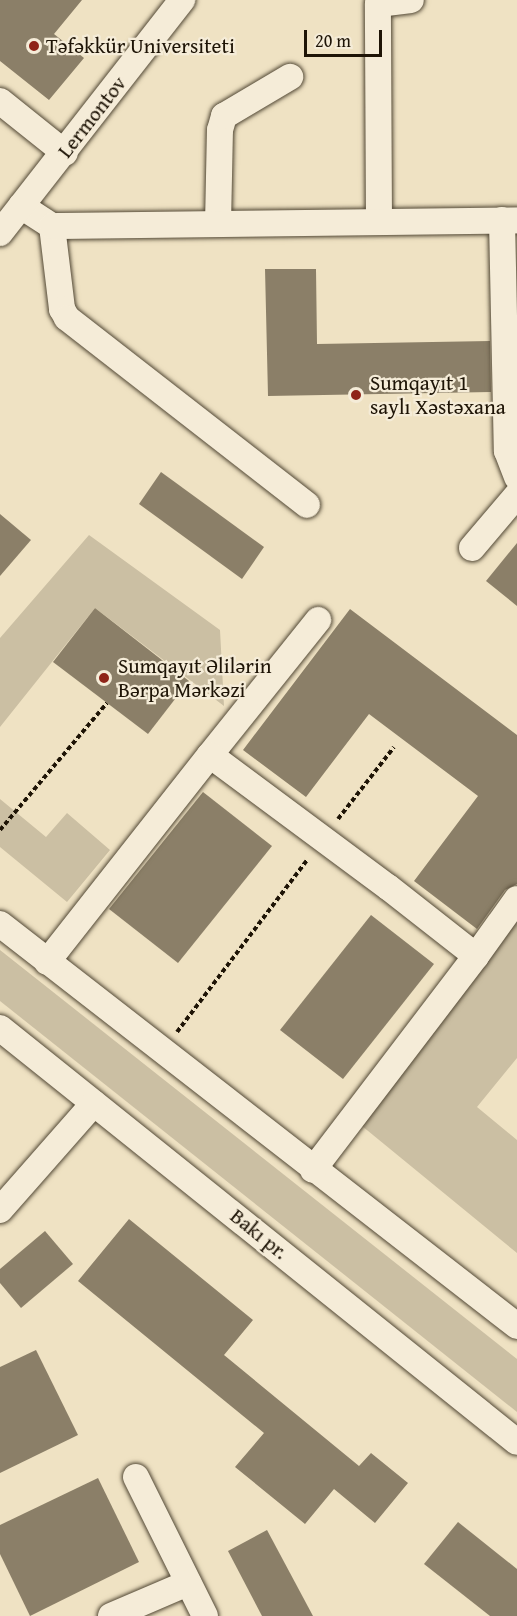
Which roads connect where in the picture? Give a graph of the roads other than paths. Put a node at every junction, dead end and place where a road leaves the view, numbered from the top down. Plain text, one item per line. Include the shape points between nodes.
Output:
1 (182, 0) edge
2 (411, 0) edge
3 (378, 2) edge
4 (290, 77) dead end
5 (0, 101) edge
6 (65, 153) junction
7 (21, 206) junction
8 (509, 220) edge
9 (379, 221) junction
10 (218, 224) junction
11 (52, 226) junction
12 (0, 233) edge
13 (517, 477) edge
14 (517, 495) edge
15 (307, 506) dead end
16 (472, 548) dead end
17 (318, 620) dead end
18 (210, 755) junction
19 (517, 899) edge
20 (0, 924) edge
21 (476, 956) junction
22 (47, 962) junction
23 (0, 1028) edge
24 (94, 1103) junction
25 (313, 1170) junction
26 (0, 1210) edge
27 (517, 1326) edge
28 (517, 1442) edge
29 (136, 1477) dead end
30 (188, 1583) junction
31 (111, 1616) edge
32 (205, 1616) edge

1 - 6 street, Lermontov
2 - 3 street
3 - 9 street
4 - 10 street via 224,116 220,130
5 - 6 street
6 - 7 street, Lermontov
7 - 11 street
7 - 12 street, Lermontov
8 - 9 street
8 - 13 street via 507,451
9 - 10 street
10 - 11 street
11 - 15 street via 62,309 67,318
14 - 16 street
17 - 18 street
18 - 21 street
18 - 22 street
19 - 21 street
20 - 22 street
21 - 25 street
22 - 25 street
23 - 24 street, Bakı pr.
24 - 26 street
24 - 28 street, Bakı pr.
25 - 27 street
29 - 30 street
30 - 31 street
30 - 32 street

